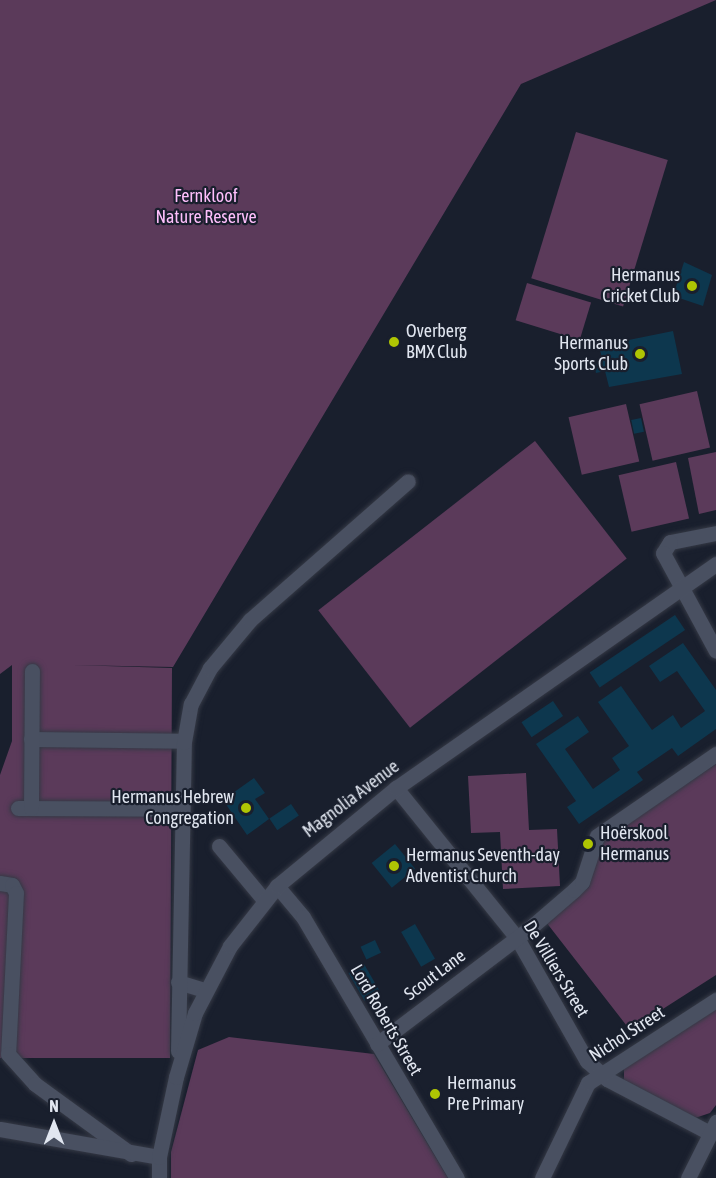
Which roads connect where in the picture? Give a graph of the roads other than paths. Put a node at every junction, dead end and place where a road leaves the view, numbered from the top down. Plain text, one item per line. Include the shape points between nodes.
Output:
1 (408, 481) dead end
2 (716, 533) edge
3 (716, 564) edge
4 (683, 587) junction
5 (716, 651) edge
6 (32, 671) dead end
7 (31, 738) junction
8 (184, 741) junction
9 (716, 754) edge
10 (396, 788) junction
11 (182, 809) junction
12 (219, 846) dead end
13 (0, 883) edge
14 (277, 886) junction
15 (264, 900) junction
16 (517, 938) junction
17 (6, 970) edge
18 (178, 982) junction
19 (205, 990) junction
20 (716, 1000) edge
21 (377, 1044) junction
22 (4, 1054) edge
23 (180, 1060) junction
24 (600, 1074) junction
25 (713, 1127) edge
26 (0, 1129) edge
27 (131, 1155) junction
28 (159, 1157) junction
29 (159, 1178) edge
30 (457, 1178) edge
31 (542, 1178) edge
32 (688, 1178) edge

1 - 8 street via 250,620 199,686 188,713
2 - 4 street via 670,542 664,548
3 - 4 street, Magnolia Avenue
4 - 5 street
4 - 10 street, Magnolia Avenue
6 - 7 street
7 - 8 street
7 - 11 street via 24,808
8 - 11 street
9 - 16 street, Scout Lane via 597,836 582,882
10 - 14 street, Magnolia Avenue
10 - 16 street, De Villiers Street
11 - 18 street
12 - 15 street
13 - 17 street via 10,884 16,890
14 - 15 street, Magnolia Avenue
14 - 21 street, Lord Roberts Street via 303,917
15 - 19 street, Magnolia Avenue via 230,946
16 - 21 street, Scout Lane
16 - 24 street, De Villiers Street via 587,1061
17 - 22 street
18 - 19 street
18 - 23 street
19 - 23 street, Magnolia Avenue
20 - 24 street, Nichol Street
21 - 30 street, Lord Roberts Street
22 - 27 street via 44,1091
23 - 28 street, Magnolia Avenue
24 - 25 street, De Villiers Street
24 - 31 street, Nichol Street via 588,1083
25 - 32 street
26 - 27 street
27 - 28 street
28 - 29 street, Magnolia Avenue

